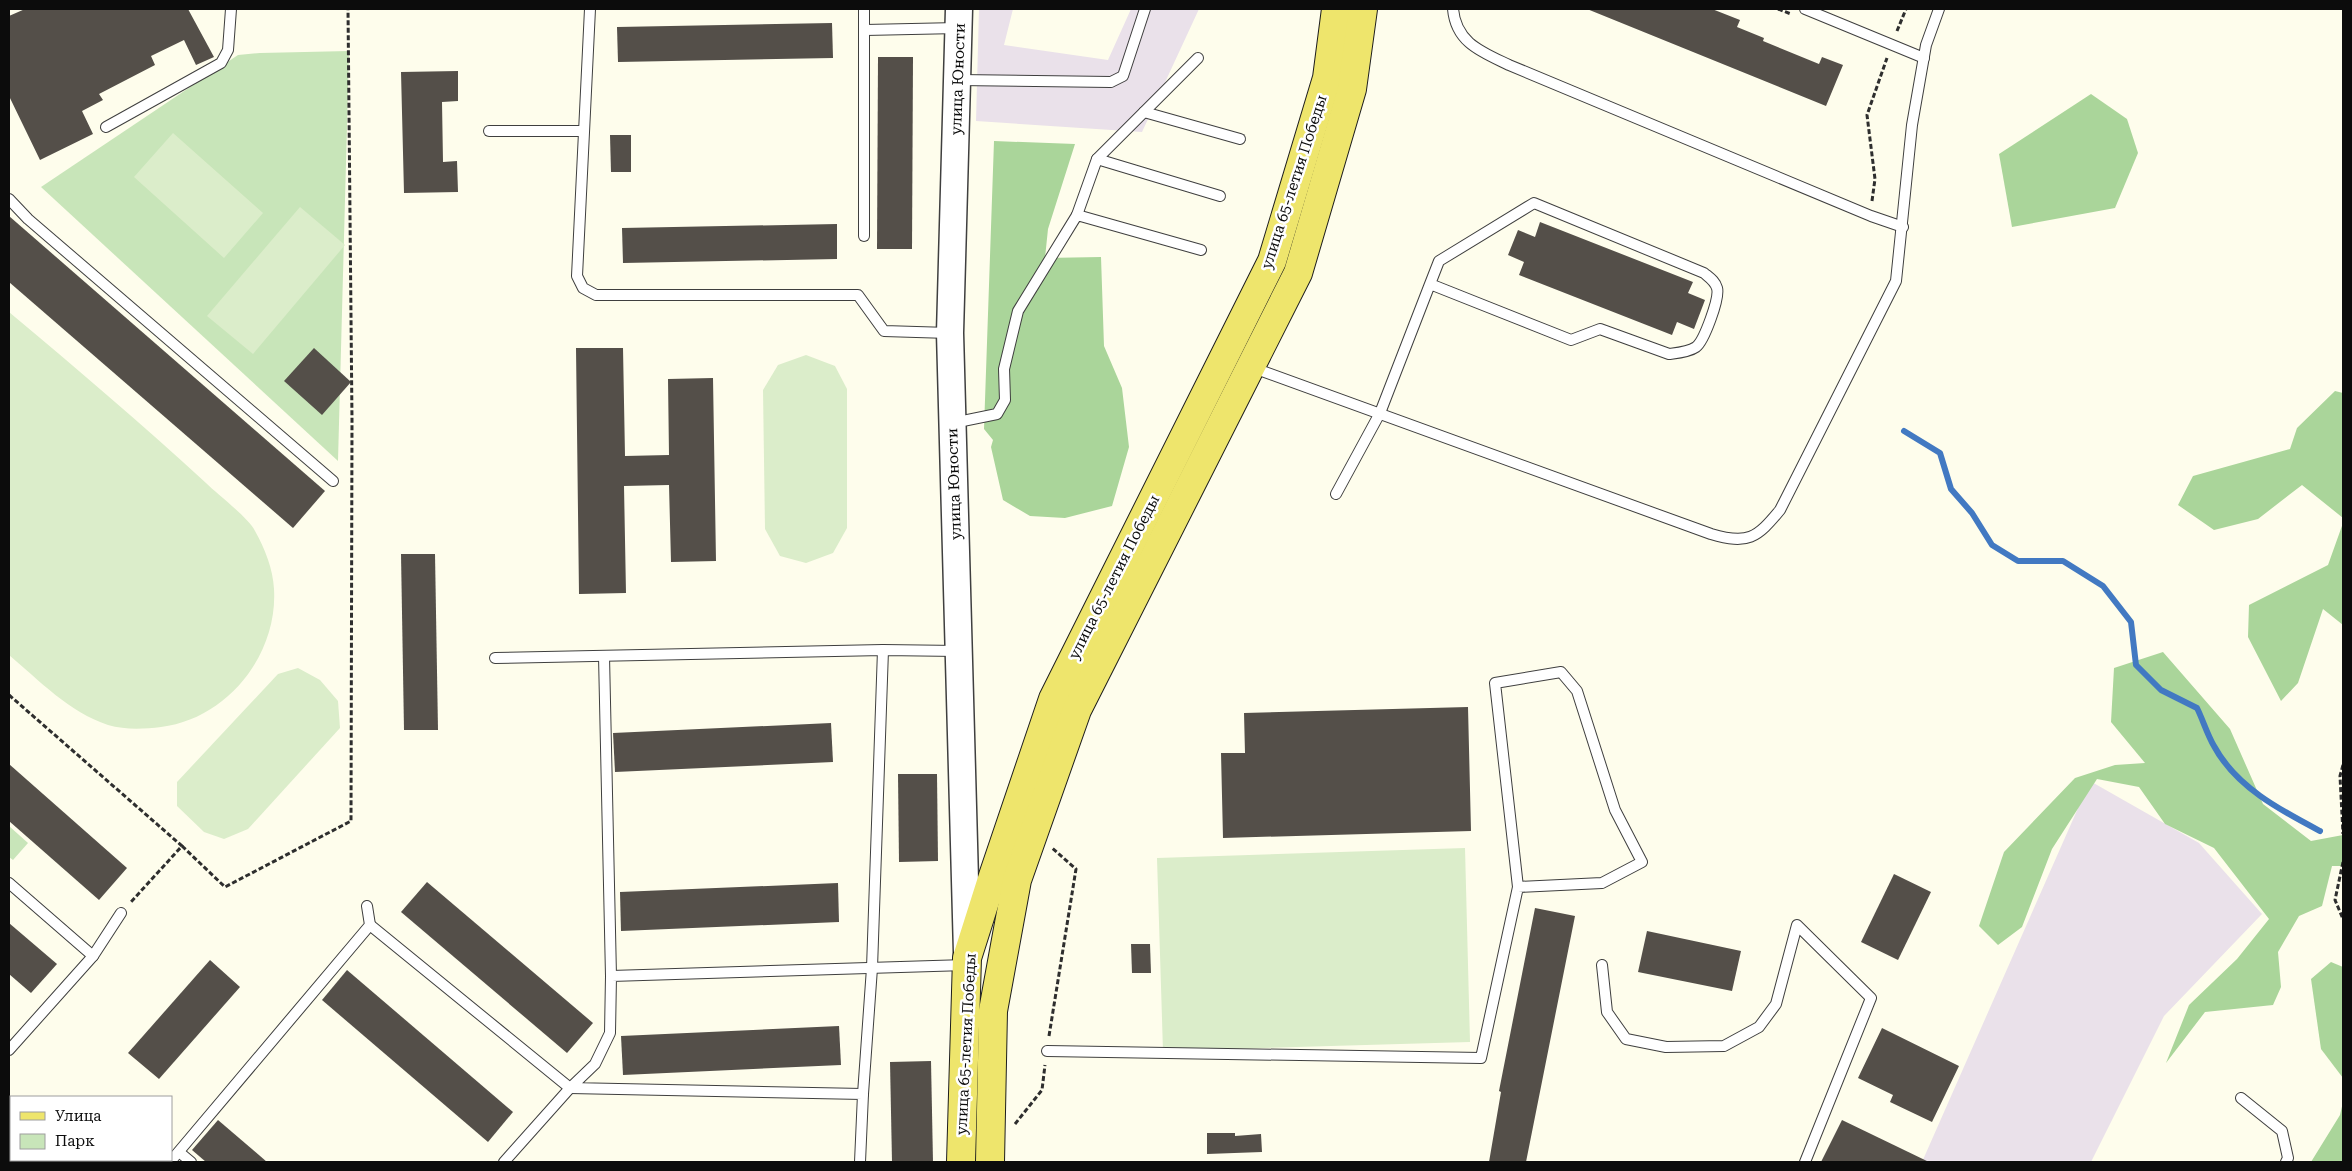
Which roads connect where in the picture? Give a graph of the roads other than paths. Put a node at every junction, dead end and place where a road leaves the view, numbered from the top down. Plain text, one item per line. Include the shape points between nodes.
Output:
1 (231, 9) edge
2 (590, 9) edge
3 (864, 9) edge
4 (1146, 9) edge
5 (1336, 9) edge
6 (1363, 9) edge
7 (1453, 9) edge
8 (1805, 9) edge
9 (1936, 10) edge
10 (959, 18) edge
11 (865, 30) junction
12 (1198, 58) dead end
13 (1924, 58) junction
14 (958, 80) junction
15 (1144, 112) junction
16 (106, 127) dead end
17 (489, 131) dead end
18 (583, 132) junction
19 (1240, 139) dead end
20 (1097, 159) junction
21 (1220, 196) dead end
22 (9, 199) edge
23 (1077, 215) junction
24 (1903, 228) junction
25 (864, 236) dead end
26 (1202, 250) dead end
27 (1430, 284) junction
28 (950, 333) junction
29 (1250, 367) junction
30 (1380, 414) junction
31 (952, 423) junction
32 (333, 481) dead end
33 (1336, 494) dead end
34 (883, 650) junction
35 (959, 651) junction
36 (604, 656) junction
37 (495, 658) dead end
38 (9, 882) edge
39 (1518, 887) junction
40 (367, 906) dead end
41 (121, 913) road end
42 (370, 925) junction
43 (93, 956) junction
44 (967, 961) junction
45 (1602, 965) dead end
46 (872, 968) junction
47 (611, 976) junction
48 (9, 1050) edge
49 (1047, 1051) road end
50 (570, 1088) junction
51 (863, 1094) junction
52 (2241, 1098) dead end
53 (179, 1152) junction
54 (172, 1160) edge
55 (191, 1162) edge
56 (504, 1162) edge
57 (860, 1162) edge
58 (960, 1162) edge
59 (990, 1162) edge
60 (1805, 1162) edge
61 (2286, 1162) edge

1 - 16 lane via 228,50 222,63
2 - 18 lane
3 - 11 lane
4 - 14 lane via 1123,76 1112,82
5 - 44 main road, улица 65-летия Победы via 1327,78 1272,261 1053,699
6 - 29 main road, улица 65-летия Победы via 1352,88 1298,273
7 - 24 lane via 1454,22 1471,47 1501,62
8 - 13 lane
9 - 13 lane
10 - 11 lane
10 - 14 street, улица Юности
11 - 25 lane
12 - 15 lane
13 - 24 lane via 1912,125
14 - 28 street, улица Юности
15 - 19 lane
15 - 20 lane
17 - 18 lane
18 - 28 lane via 577,276 589,292 596,295 858,295 884,331
20 - 21 lane
20 - 23 lane
22 - 32 lane via 28,219
23 - 26 lane
23 - 31 lane via 1018,310 1004,369 1005,400 997,414
24 - 30 lane via 1896,281 1780,510 1760,533 1732,540 1725,538
27 - 27 lane via 1438,261 1534,203 1704,273 1713,280 1718,297 1696,347 1669,354 1600,329 1571,340
27 - 30 lane
28 - 31 street, улица Юности
29 - 30 lane
29 - 59 main road, улица 65-летия Победы via 1077,710 1017,880 993,1011
30 - 33 lane
31 - 35 street, улица Юности
34 - 35 lane
34 - 36 lane
34 - 46 lane
35 - 44 street, улица Юности
36 - 37 lane
36 - 47 lane
38 - 43 lane
39 - 39 lane via 1602,883 1642,862 1615,810 1577,691 1560,672 1495,683
39 - 49 lane via 1481,1058
40 - 42 lane
41 - 43 lane
42 - 50 lane
42 - 53 lane
43 - 48 lane
44 - 46 lane
44 - 58 main road, улица 65-летия Победы
45 - 60 lane via 1607,1012 1626,1039 1666,1047 1724,1046 1759,1027 1776,1004 1797,925 1871,998
46 - 47 lane
46 - 51 lane
47 - 50 lane via 610,1034 595,1064
50 - 51 lane
50 - 56 lane
51 - 57 lane
52 - 61 lane via 2282,1131
53 - 54 lane
53 - 55 lane

